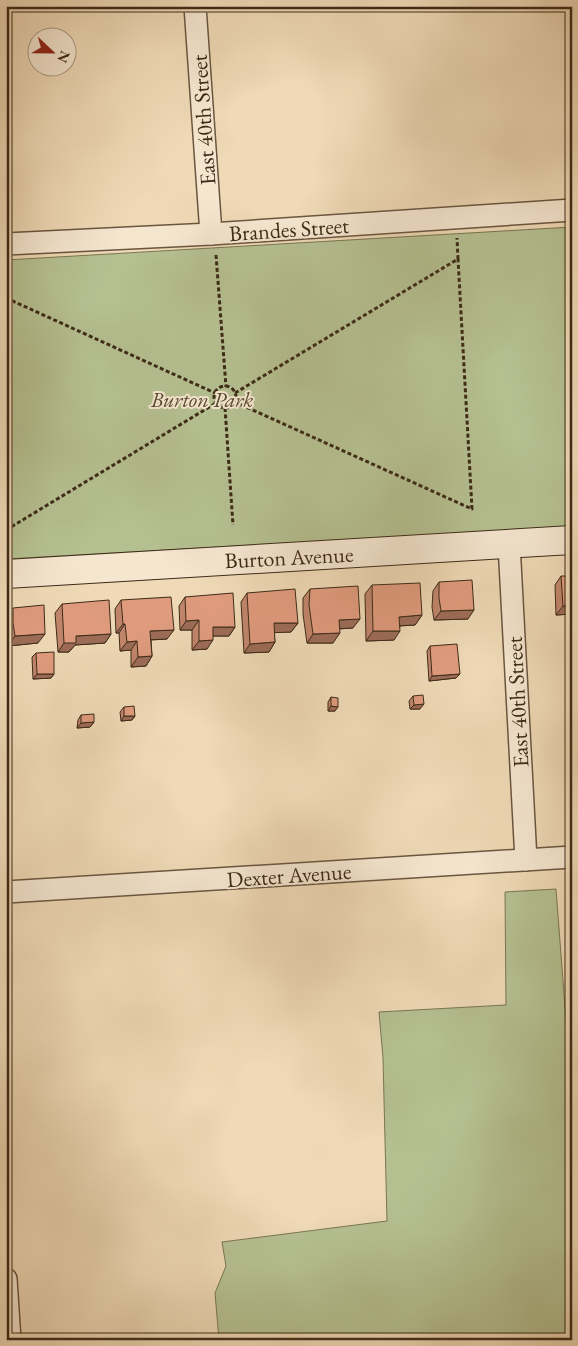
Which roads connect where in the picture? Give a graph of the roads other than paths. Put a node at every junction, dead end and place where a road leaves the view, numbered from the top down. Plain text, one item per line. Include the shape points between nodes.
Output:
1 (195, 6) edge
2 (572, 210) edge
3 (213, 241) junction
4 (6, 244) edge
5 (572, 540) edge
6 (509, 544) junction
7 (6, 574) edge
8 (572, 857) edge
9 (526, 860) junction
10 (6, 892) edge
11 (6, 1279) edge
12 (10, 1340) edge

1 - 3 street, East 40th Street
2 - 3 street, Brandes Street
3 - 4 street, Brandes Street
5 - 6 street, Burton Avenue
6 - 7 street, Burton Avenue
6 - 9 street, East 40th Street
8 - 9 street, Dexter Avenue
9 - 10 street, Dexter Avenue
11 - 12 street

